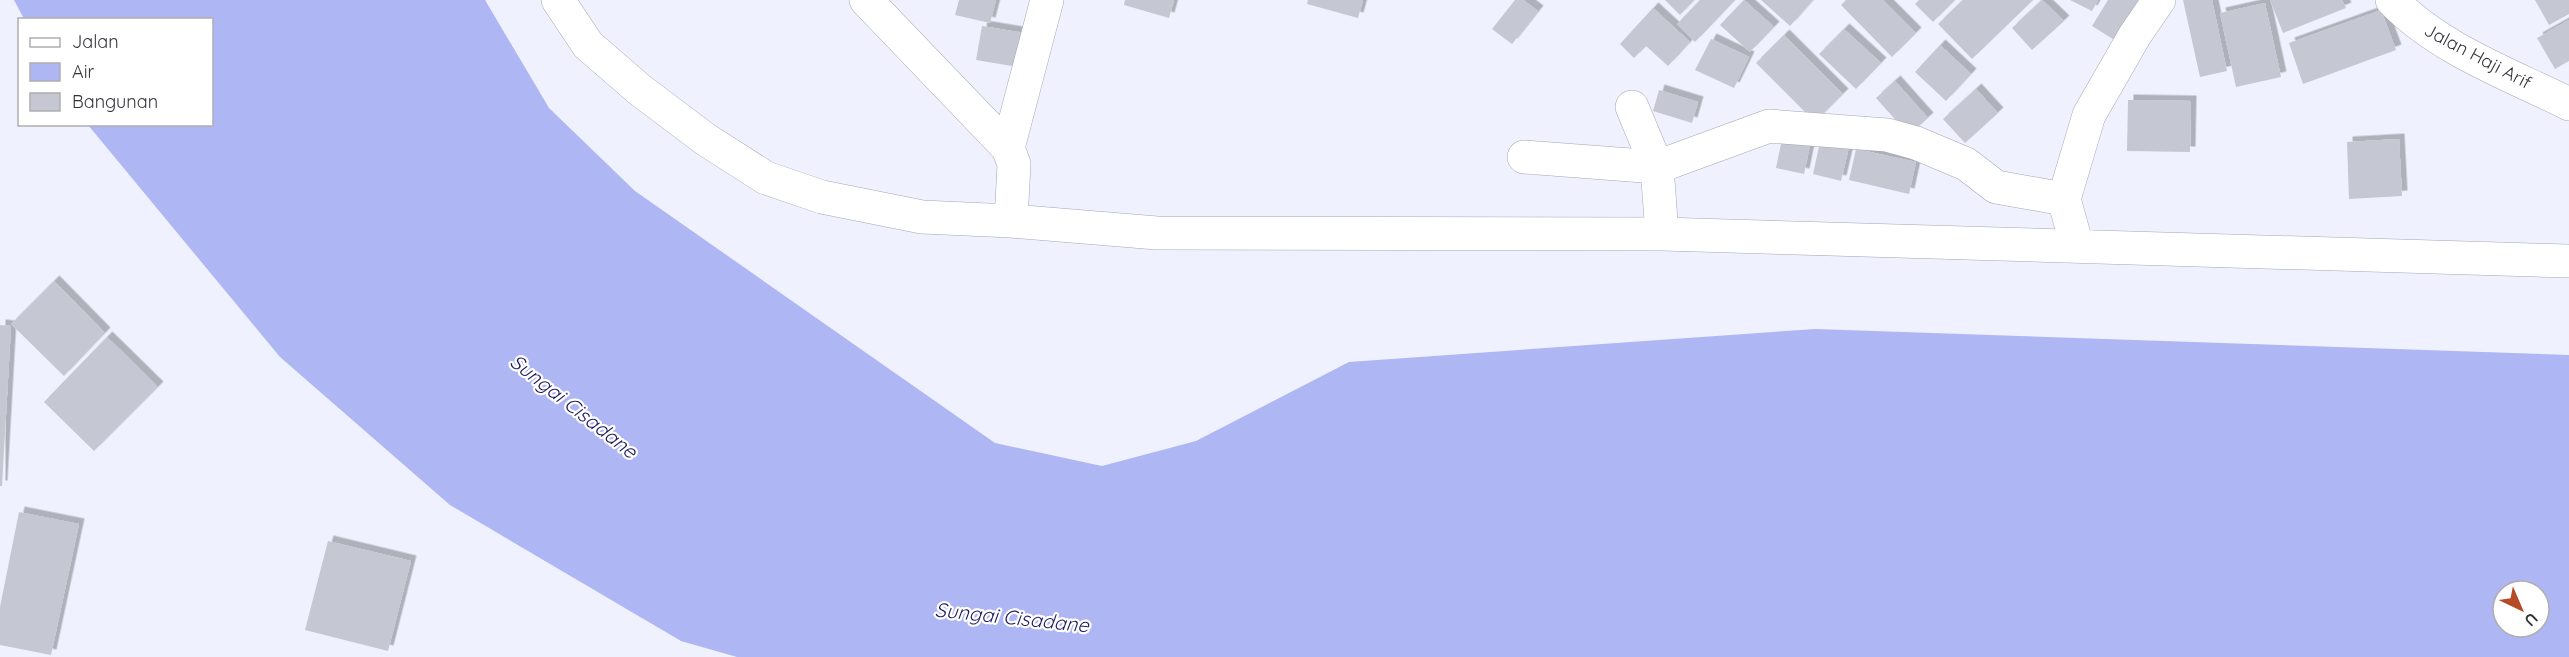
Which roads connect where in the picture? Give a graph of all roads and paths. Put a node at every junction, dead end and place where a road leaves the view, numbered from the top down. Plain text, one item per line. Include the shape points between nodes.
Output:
1 (558, 0) edge
2 (866, 0) edge
3 (1047, 0) edge
4 (2158, 0) edge
5 (2392, 0) edge
6 (2569, 104) edge
7 (1632, 107) dead end
8 (1008, 148) junction
9 (1524, 157) dead end
10 (1657, 166) junction
11 (2064, 199) junction
12 (1011, 221) junction
13 (1662, 234) junction
14 (2077, 246) junction
15 (2569, 261) edge

1 - 12 street via 588,45 640,90 766,178 822,197 922,217
2 - 8 street
3 - 8 street
4 - 11 street via 2089,115
5 - 6 street, Jalan Haji Arif via 2411,20 2476,58
7 - 10 street
8 - 12 street via 1014,164
9 - 10 street
10 - 11 street via 1768,126 1887,135 1966,164 1996,187
10 - 13 street
11 - 14 street
12 - 13 street via 1157,233
13 - 14 street
14 - 15 street

